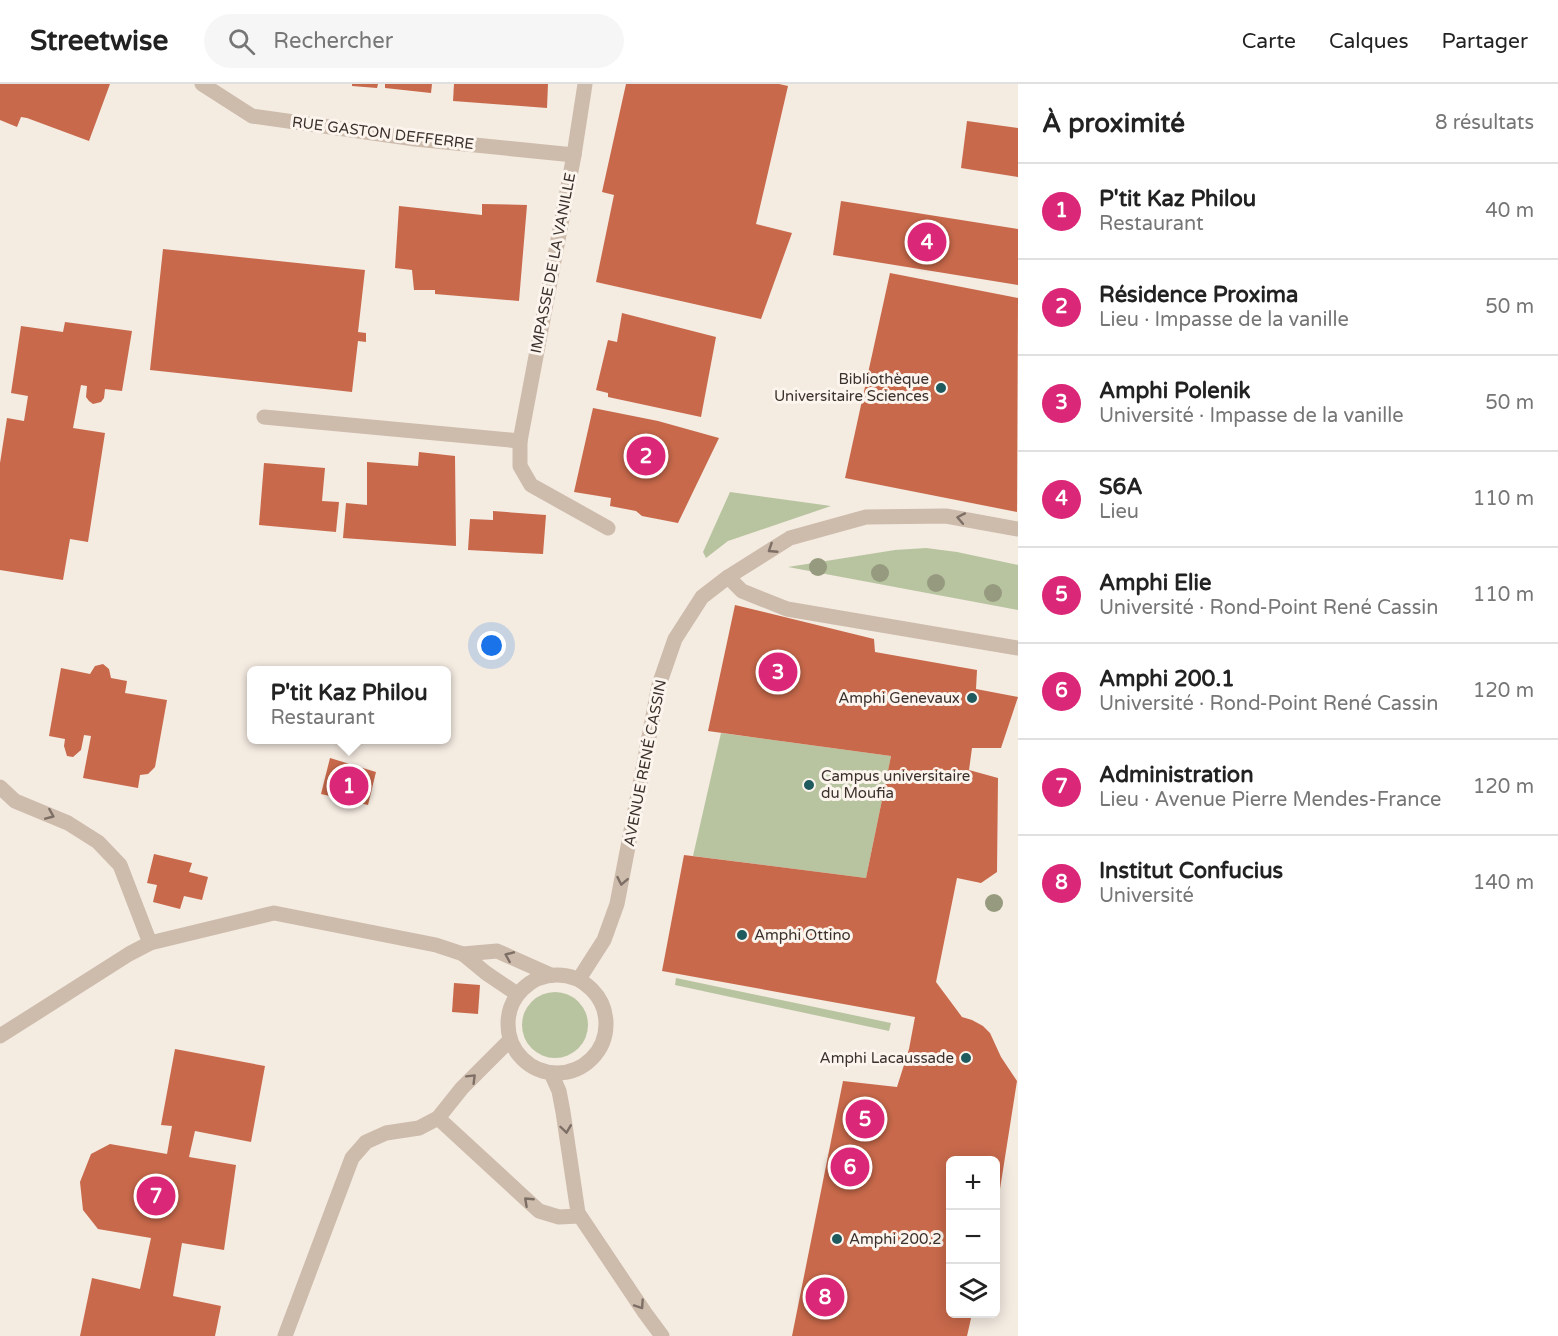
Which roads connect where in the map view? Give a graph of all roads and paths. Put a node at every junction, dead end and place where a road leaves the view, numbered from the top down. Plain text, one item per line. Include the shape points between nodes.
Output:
1 (202, 84) edge
2 (585, 84) edge
3 (574, 155) junction
4 (264, 417) dead end
5 (520, 441) junction
6 (608, 528) dead end
7 (1018, 529) edge
8 (728, 578) junction
9 (1018, 648) edge
10 (0, 787) edge
11 (150, 943) junction
12 (463, 954) junction
13 (551, 975) junction
14 (579, 979) junction
15 (517, 993) junction
16 (0, 1036) edge
17 (510, 1040) junction
18 (551, 1073) junction
19 (438, 1118) junction
20 (578, 1213) junction
21 (285, 1336) edge
22 (662, 1336) edge

1 - 3 street, RUE GASTON DEFFERRE via 252,116 415,139
2 - 3 street, IMPASSE DE LA VANILLE
3 - 5 street, IMPASSE DE LA VANILLE
4 - 5 street
5 - 6 street, IMPASSE DE LA VANILLE via 520,466 531,485
7 -> 8 street, AVENUE RENÉ CASSIN via 946,516 867,518 790,538
8 - 9 street via 742,591 787,609
8 -> 14 street, AVENUE RENÉ CASSIN via 702,597 675,639 659,686 617,904 604,940
10 -> 11 street via 15,801 68,823 98,842 120,865
11 - 12 street via 274,913 436,945
11 - 16 street
13 -> 12 street via 497,951
12 - 15 street
13 - 14 street
13 - 15 street via 538,978
14 - 18 street via 599,998 605,1011 605,1037 593,1058 580,1068
15 - 17 street via 507,1024
17 - 18 street via 526,1062
19 -> 17 street
18 -> 20 street via 559,1091
20 -> 19 street via 559,1217 538,1211
19 - 21 street via 419,1128 386,1133 366,1142 352,1158
20 -> 22 street

